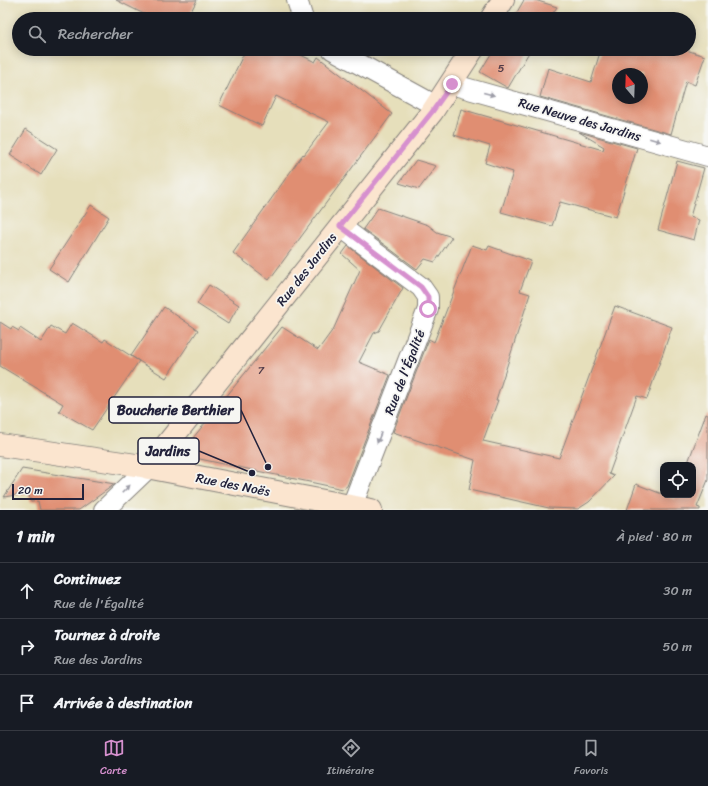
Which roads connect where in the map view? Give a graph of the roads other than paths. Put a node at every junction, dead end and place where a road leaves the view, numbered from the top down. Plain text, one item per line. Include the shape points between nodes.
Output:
1 (297, 0) edge
2 (503, 0) edge
3 (301, 12) edge
4 (495, 12) edge
5 (345, 56) edge
6 (469, 56) edge
7 (452, 84) junction
8 (436, 106) junction
9 (708, 156) edge
10 (340, 226) junction
11 (0, 445) edge
12 (148, 468) junction
13 (361, 508) edge
14 (104, 510) edge

1 - 3 street
2 - 4 street
5 - 8 street
6 - 7 street, Rue des Jardins
7 - 8 street, Rue des Jardins
7 -> 9 street, Rue Neuve des Jardins
8 - 10 street, Rue des Jardins
10 - 12 street, Rue des Jardins
10 -> 13 street, Rue de l'Égalité via 421,287 428,297 428,309
11 - 12 street, Rue des Noës
12 - 13 street, Rue des Noës
14 -> 12 street

